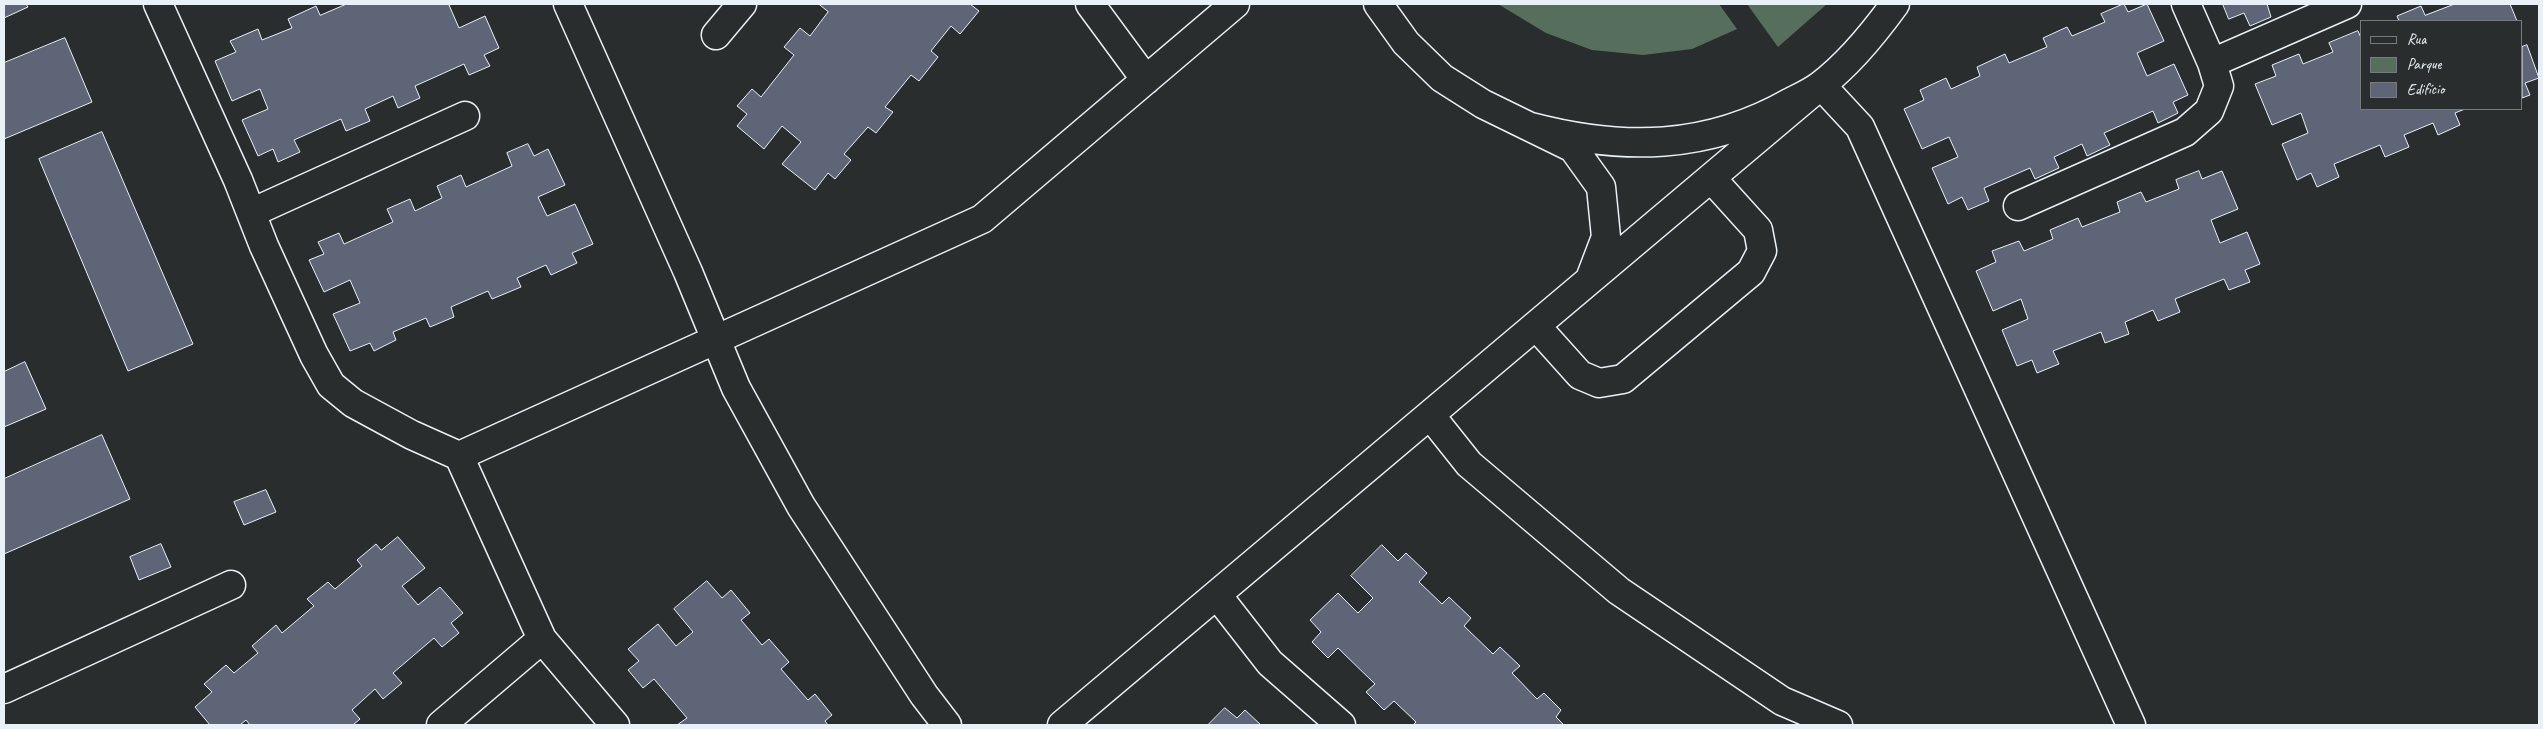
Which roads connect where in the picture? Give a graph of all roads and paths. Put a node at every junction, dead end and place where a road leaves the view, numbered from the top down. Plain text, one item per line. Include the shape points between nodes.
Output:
1 (158, 4) edge
2 (568, 4) edge
3 (742, 4) edge
4 (1090, 4) edge
5 (1235, 4) edge
6 (1378, 4) edge
7 (1895, 4) edge
8 (2186, 4) edge
9 (2347, 4) edge
10 (716, 35) dead end
11 (2212, 63) junction
12 (1146, 80) junction
13 (1821, 85) junction
14 (464, 116) dead end
15 (1531, 127) junction
16 (1711, 178) junction
17 (2018, 206) dead end
18 (251, 213) junction
19 (1590, 280) junction
20 (1536, 326) junction
21 (715, 341) junction
22 (1430, 415) junction
23 (460, 456) junction
24 (231, 585) dead end
25 (1217, 595) junction
26 (542, 639) junction
27 (4, 689) edge
28 (2126, 720) edge
29 (441, 725) edge
30 (615, 725) edge
31 (947, 725) edge
32 (1062, 725) edge
33 (1341, 725) edge
34 (1838, 725) edge

1 - 18 street
2 - 21 street via 688,272
3 - 10 street
4 - 12 street
5 - 12 street
6 - 15 street via 1406,43 1442,78 1483,104
7 - 13 street via 1872,36
8 - 11 street
9 - 11 street
11 - 17 street via 2219,86 2209,111 2185,132
12 - 21 street via 982,219
13 - 15 street via 1766,116 1720,132 1672,142 1623,143 1574,138
13 - 16 street
13 - 28 street via 1860,127
14 - 18 street
15 - 19 street via 1573,148 1601,187 1606,237
16 - 19 street
16 - 20 street via 1758,230 1762,251 1751,272 1623,379 1599,383 1580,375
18 - 23 street via 314,355 331,385 354,403 412,435
19 - 20 street
20 - 22 street
21 - 23 street
21 - 31 street via 736,388 801,506 876,624
22 - 25 street
22 - 34 street via 1469,464 1619,591 1782,701
23 - 26 street
24 - 27 street
25 - 32 street
25 - 33 street via 1270,663
26 - 29 street
26 - 30 street

